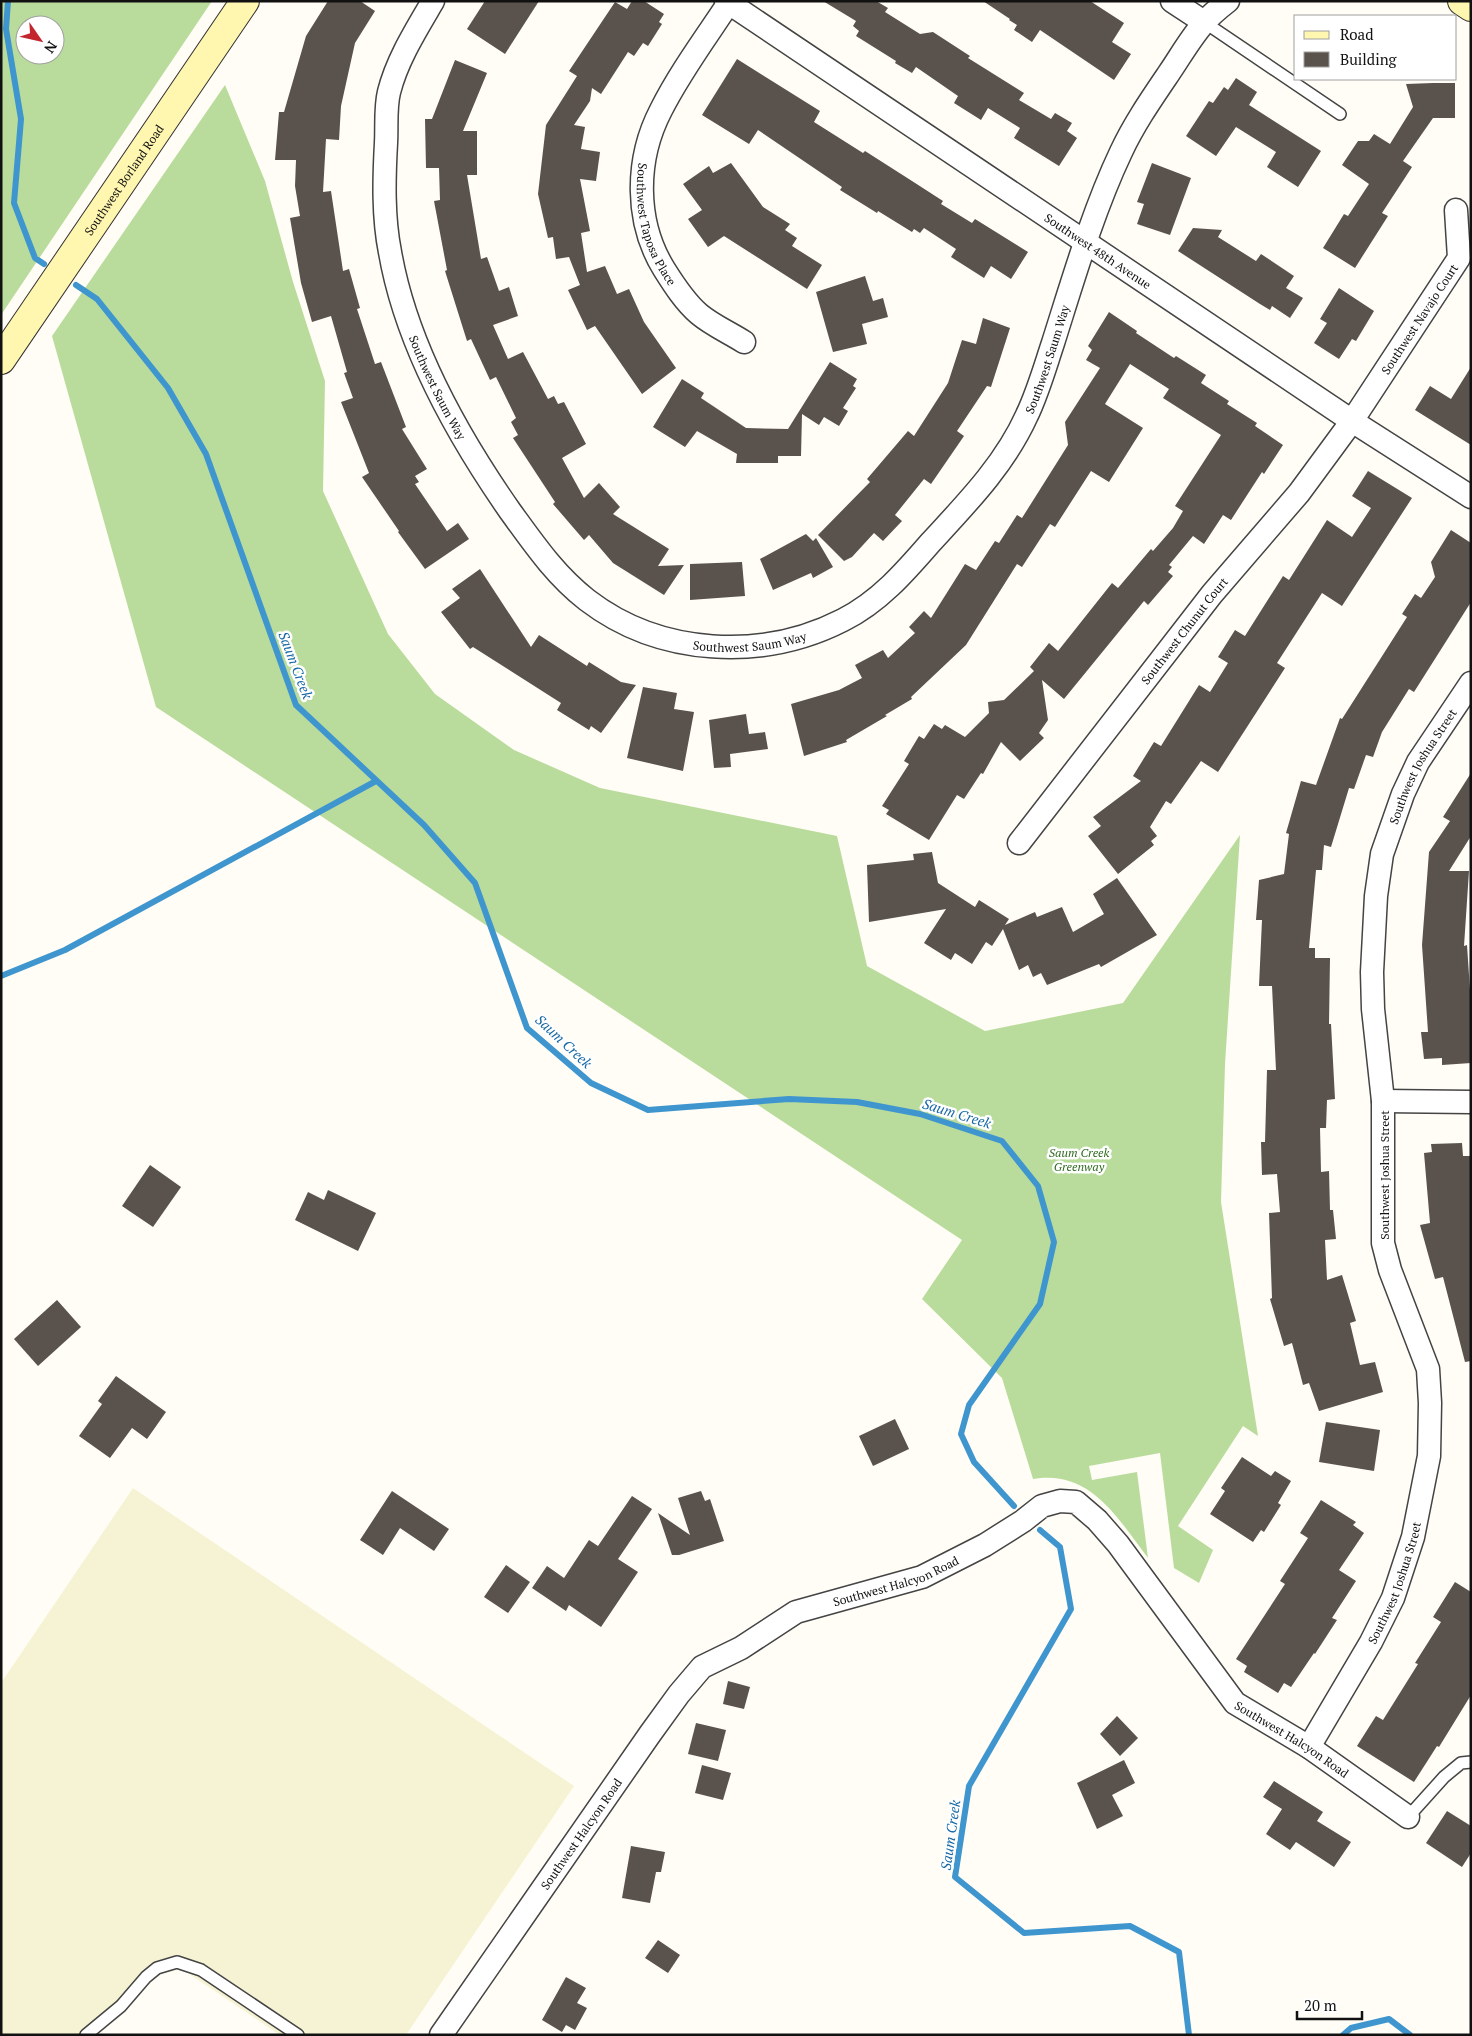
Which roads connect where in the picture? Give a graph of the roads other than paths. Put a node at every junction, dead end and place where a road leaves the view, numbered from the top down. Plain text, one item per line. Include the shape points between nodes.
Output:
1 (245, 1) edge
2 (433, 1) edge
3 (1172, 1) edge
4 (1228, 1) edge
5 (1462, 1) edge
6 (728, 2) edge
7 (1471, 7) edge
8 (1204, 22) junction
9 (1340, 114) dead end
10 (1456, 210) dead end
11 (1086, 243) junction
12 (744, 342) dead end
13 (1, 360) edge
14 (1352, 421) junction
15 (1471, 497) edge
16 (1471, 683) edge
17 (1018, 843) dead end
18 (1384, 1100) junction
19 (1471, 1102) edge
20 (1309, 1747) junction
21 (1471, 1762) edge
22 (1408, 1817) joint
23 (444, 2034) edge
24 (86, 2035) edge
25 (298, 2035) edge

1 - 13 main road, Southwest Borland Road
2 - 11 street, Southwest Saum Way via 410,40 388,94 384,187 389,249 419,349 447,410 487,478 546,561 590,602 652,634 701,645 732,648 762,645 794,640 823,630 874,600 901,575 970,498 1013,441 1028,414
3 - 8 street
4 - 8 street, Southwest Saum Way
5 - 7 main road
6 - 11 street, Southwest 48th Avenue
6 - 12 street, Southwest Taposa Place via 660,111 650,136 641,196 653,251 675,287 699,314
8 - 9 lane
8 - 11 street, Southwest Saum Way via 1133,129
10 - 14 street, Southwest Navajo Court via 1459,258
11 - 14 street, Southwest 48th Avenue
14 - 15 street, Southwest 48th Avenue
14 - 17 street, Southwest Chunut Court via 1299,493 1212,594
16 - 18 street, Southwest Joshua Street via 1418,762 1382,854 1372,972
18 - 19 street
18 - 20 street, Southwest Joshua Street via 1383,1243 1428,1369 1429,1456 1413,1537 1393,1598
20 - 22 street, Southwest Halcyon Road
20 - 23 street, Southwest Halcyon Road via 1234,1703 1097,1520 1076,1502 1060,1501 1042,1506 985,1544 922,1577 796,1612 741,1648 702,1668 656,1726
21 - 22 lane via 1460,1763
24 - 25 lane via 121,2006 157,1968 177,1962 201,1970

